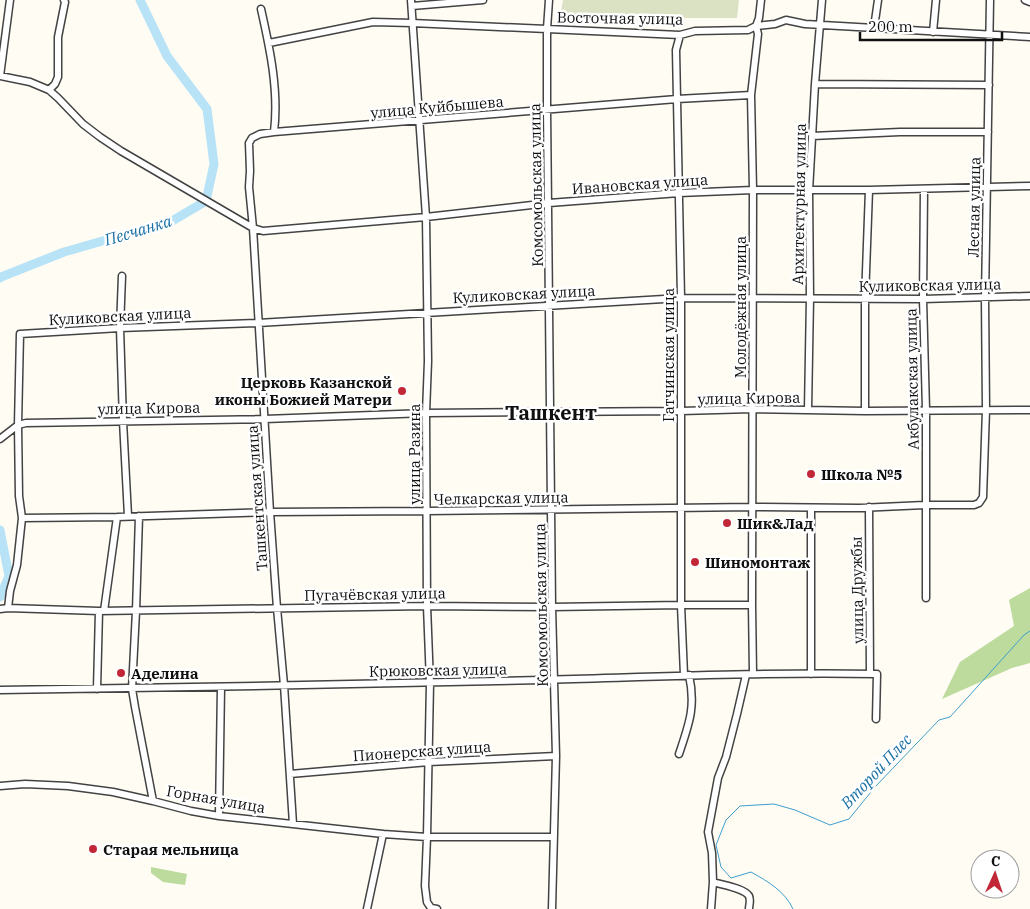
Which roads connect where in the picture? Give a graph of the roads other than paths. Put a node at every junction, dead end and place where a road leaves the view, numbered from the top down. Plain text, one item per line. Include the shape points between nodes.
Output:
1 (10, 0) edge
2 (64, 0) edge
3 (483, 0) edge
4 (549, 0) edge
5 (761, 0) edge
6 (822, 0) edge
7 (878, 0) edge
8 (936, 0) edge
9 (990, 0) edge
10 (1025, 0) edge
11 (1030, 2) edge
12 (412, 3) edge
13 (261, 9) dead end
14 (412, 23) junction
15 (819, 24) junction
16 (756, 26) junction
17 (547, 28) junction
18 (874, 28) junction
19 (933, 32) junction
20 (989, 34) junction
21 (680, 35) junction
22 (1030, 37) edge
23 (269, 44) junction
24 (0, 76) edge
25 (815, 84) junction
26 (989, 85) junction
27 (49, 90) junction
28 (752, 95) junction
29 (678, 99) junction
30 (547, 110) junction
31 (419, 121) junction
32 (274, 132) junction
33 (988, 132) junction
34 (812, 136) junction
35 (1030, 186) edge
36 (988, 187) junction
37 (924, 189) junction
38 (753, 190) junction
39 (869, 190) junction
40 (809, 191) junction
41 (679, 193) junction
42 (549, 203) junction
43 (426, 217) junction
44 (252, 228) junction
45 (122, 276) dead end
46 (1030, 296) edge
47 (752, 297) junction
48 (681, 298) junction
49 (810, 298) junction
50 (866, 298) junction
51 (985, 298) junction
52 (923, 299) junction
53 (549, 305) junction
54 (427, 312) junction
55 (258, 323) junction
56 (120, 328) junction
57 (752, 409) junction
58 (808, 410) junction
59 (865, 410) junction
60 (926, 410) junction
61 (986, 410) junction
62 (1030, 410) edge
63 (551, 412) junction
64 (681, 412) junction
65 (426, 413) junction
66 (265, 419) junction
67 (123, 421) junction
68 (18, 426) junction
69 (0, 439) edge
70 (979, 503) joint
71 (925, 505) junction
72 (752, 507) junction
73 (868, 507) junction
74 (681, 508) junction
75 (811, 508) junction
76 (551, 510) junction
77 (426, 511) junction
78 (270, 512) junction
79 (128, 516) junction
80 (139, 516) junction
81 (117, 517) junction
82 (22, 518) junction
83 (926, 598) dead end
84 (681, 605) junction
85 (752, 605) junction
86 (427, 606) junction
87 (552, 607) junction
88 (8, 608) junction
89 (277, 608) junction
90 (0, 609) edge
91 (102, 611) junction
92 (136, 611) junction
93 (749, 674) junction
94 (811, 674) junction
95 (874, 674) junction
96 (687, 675) junction
97 (555, 680) junction
98 (430, 683) junction
99 (284, 685) junction
100 (221, 686) junction
101 (97, 689) junction
102 (132, 689) junction
103 (0, 690) edge
104 (876, 719) dead end
105 (678, 754) dead end
106 (556, 756) junction
107 (429, 762) junction
108 (290, 774) junction
109 (0, 786) edge
110 (153, 801) junction
111 (219, 816) junction
112 (293, 824) junction
113 (383, 834) junction
114 (428, 837) junction
115 (554, 837) junction
116 (713, 882) junction
117 (434, 908) edge
118 (367, 909) edge
119 (552, 909) edge
120 (711, 909) edge
121 (749, 909) edge

1 - 24 street
2 - 27 street via 58,37 58,77
3 - 12 street
4 - 17 street, Комсомольская улица
5 - 16 street, Молодёжная улица
6 - 15 street, Архитектурная улица
7 - 18 street
8 - 19 street
9 - 20 street, Лесная улица
10 - 11 street
12 - 14 street, улица Разина
13 - 23 street
14 - 17 street, Восточная улица
14 - 23 street, Восточная улица via 373,22
14 - 31 street, улица Разина
15 - 16 street, Восточная улица via 786,20
15 - 18 street, Восточная улица
15 - 25 street, Архитектурная улица
16 - 21 street, Восточная улица via 748,30 695,31
16 - 28 street, Молодёжная улица
17 - 21 street, Восточная улица
17 - 30 street, Комсомольская улица
18 - 19 street, Восточная улица
19 - 20 street, Восточная улица
20 - 22 street, Восточная улица
20 - 26 street, Лесная улица
21 - 29 street, Гатчинская улица via 676,50
23 - 32 street via 275,92
24 - 27 street
25 - 26 street
25 - 34 street, Архитектурная улица
26 - 33 street, Лесная улица
27 - 44 street via 100,136
28 - 29 street, улица Куйбышева
28 - 38 street, Молодёжная улица
29 - 30 street, улица Куйбышева
29 - 41 street, Гатчинская улица
30 - 31 street, улица Куйбышева
30 - 42 street, Комсомольская улица
31 - 32 street, улица Куйбышева
31 - 43 street, улица Разина
32 - 44 street, Ташкентская улица via 260,134 249,143
33 - 34 street
33 - 36 street, Лесная улица
34 - 40 street, Архитектурная улица
35 - 36 street, Ивановская улица
36 - 37 street, Ивановская улица
36 - 51 street, Лесная улица
37 - 39 street, Ивановская улица
37 - 52 street, Акбулакская улица
38 - 40 street, Ивановская улица
38 - 41 street, Ивановская улица
38 - 47 street, Молодёжная улица
39 - 40 street, Ивановская улица
39 - 50 street
40 - 49 street, Архитектурная улица
41 - 42 street, Ивановская улица
41 - 48 street, Гатчинская улица
42 - 43 street, Ивановская улица
42 - 53 street, Комсомольская улица
43 - 44 street, Ивановская улица via 271,231
43 - 54 street, улица Разина
44 - 55 street, Ташкентская улица
45 - 56 street
46 - 51 street, Куликовская улица
47 - 48 street, Куликовская улица
47 - 49 street, Куликовская улица
47 - 57 street, Молодёжная улица
48 - 53 street, Куликовская улица
48 - 64 street, Гатчинская улица
49 - 50 street, Куликовская улица
49 - 58 street, Архитектурная улица
50 - 52 street, Куликовская улица
50 - 59 street
51 - 52 street, Куликовская улица
51 - 61 street, Лесная улица
52 - 60 street, Акбулакская улица
53 - 54 street, Куликовская улица
53 - 63 street, Комсомольская улица
54 - 55 street, Куликовская улица
54 - 65 street, улица Разина
55 - 56 street, Куликовская улица
55 - 66 street, Ташкентская улица
56 - 67 street
56 - 68 street, Куликовская улица via 20,334
57 - 58 street, улица Кирова
57 - 64 street, улица Кирова
57 - 72 street, Молодёжная улица
58 - 59 street, улица Кирова
59 - 60 street, улица Кирова
60 - 61 street, улица Кирова
60 - 71 street, Акбулакская улица
61 - 62 street, улица Кирова
61 - 70 street, Лесная улица via 983,496
63 - 64 street, улица Кирова
63 - 65 street, улица Кирова
63 - 76 street, Комсомольская улица
64 - 74 street, Гатчинская улица
65 - 66 street, улица Кирова
65 - 77 street, улица Разина
66 - 67 street, улица Кирова
66 - 78 street, Ташкентская улица
67 - 68 street, улица Кирова via 26,423
67 - 79 street
68 - 69 street
68 - 82 street
70 - 71 street, Челкарская улица
71 - 73 street, Челкарская улица
71 - 83 street, Акбулакская улица
72 - 74 street, Челкарская улица
72 - 75 street, Челкарская улица
72 - 85 street, Молодёжная улица
73 - 75 street, Челкарская улица
73 - 95 street, улица Дружбы
74 - 76 street, Челкарская улица
74 - 84 street, Гатчинская улица
75 - 94 street
76 - 77 street, Челкарская улица
76 - 87 street, Комсомольская улица
77 - 78 street, Челкарская улица
77 - 86 street, улица Разина
78 - 80 street, Челкарская улица
78 - 89 street, Ташкентская улица
79 - 80 street, Челкарская улица
79 - 81 street, Челкарская улица
80 - 92 street
81 - 82 street, Челкарская улица
81 - 91 street
82 - 88 street
84 - 85 street, Пугачёвская улица
84 - 87 street, Пугачёвская улица
84 - 96 street, Гатчинская улица
85 - 93 street, Молодёжная улица
86 - 87 street, Пугачёвская улица
86 - 89 street, Пугачёвская улица
86 - 98 street, улица Разина
87 - 97 street, Комсомольская улица
88 - 90 street, Пугачёвская улица
88 - 91 street, Пугачёвская улица
89 - 92 street, Пугачёвская улица
89 - 99 street, Ташкентская улица
91 - 92 street, Пугачёвская улица
91 - 101 street
92 - 102 street
93 - 94 street, Крюковская улица
93 - 96 street, Крюковская улица
93 - 116 street, Молодёжная улица via 718,778 708,832
94 - 95 street, Крюковская улица
95 - 104 street, улица Дружбы
96 - 97 street, Крюковская улица
96 - 105 street, Гатчинская улица via 692,698 690,723
97 - 98 street, Крюковская улица
97 - 106 street, Комсомольская улица
98 - 99 street, Крюковская улица
98 - 107 street, улица Разина
99 - 100 street, Крюковская улица
99 - 108 street, Ташкентская улица
100 - 102 street, Крюковская улица
100 - 111 street
101 - 102 street, Крюковская улица
101 - 103 street, Крюковская улица
102 - 110 street
106 - 107 street, Пионерская улица
106 - 115 street, Комсомольская улица
107 - 108 street, Пионерская улица
107 - 114 street, улица Разина
108 - 112 street, Ташкентская улица
109 - 110 street, Горная улица via 68,786
110 - 111 street, Горная улица
111 - 112 street, Горная улица
112 - 113 street, Горная улица
113 - 114 street, Горная улица
113 - 118 street
114 - 115 street, Горная улица
114 - 117 street, улица Разина via 425,886 428,902
115 - 119 street, Комсомольская улица
116 - 120 street, Молодёжная улица
116 - 121 street via 748,894

